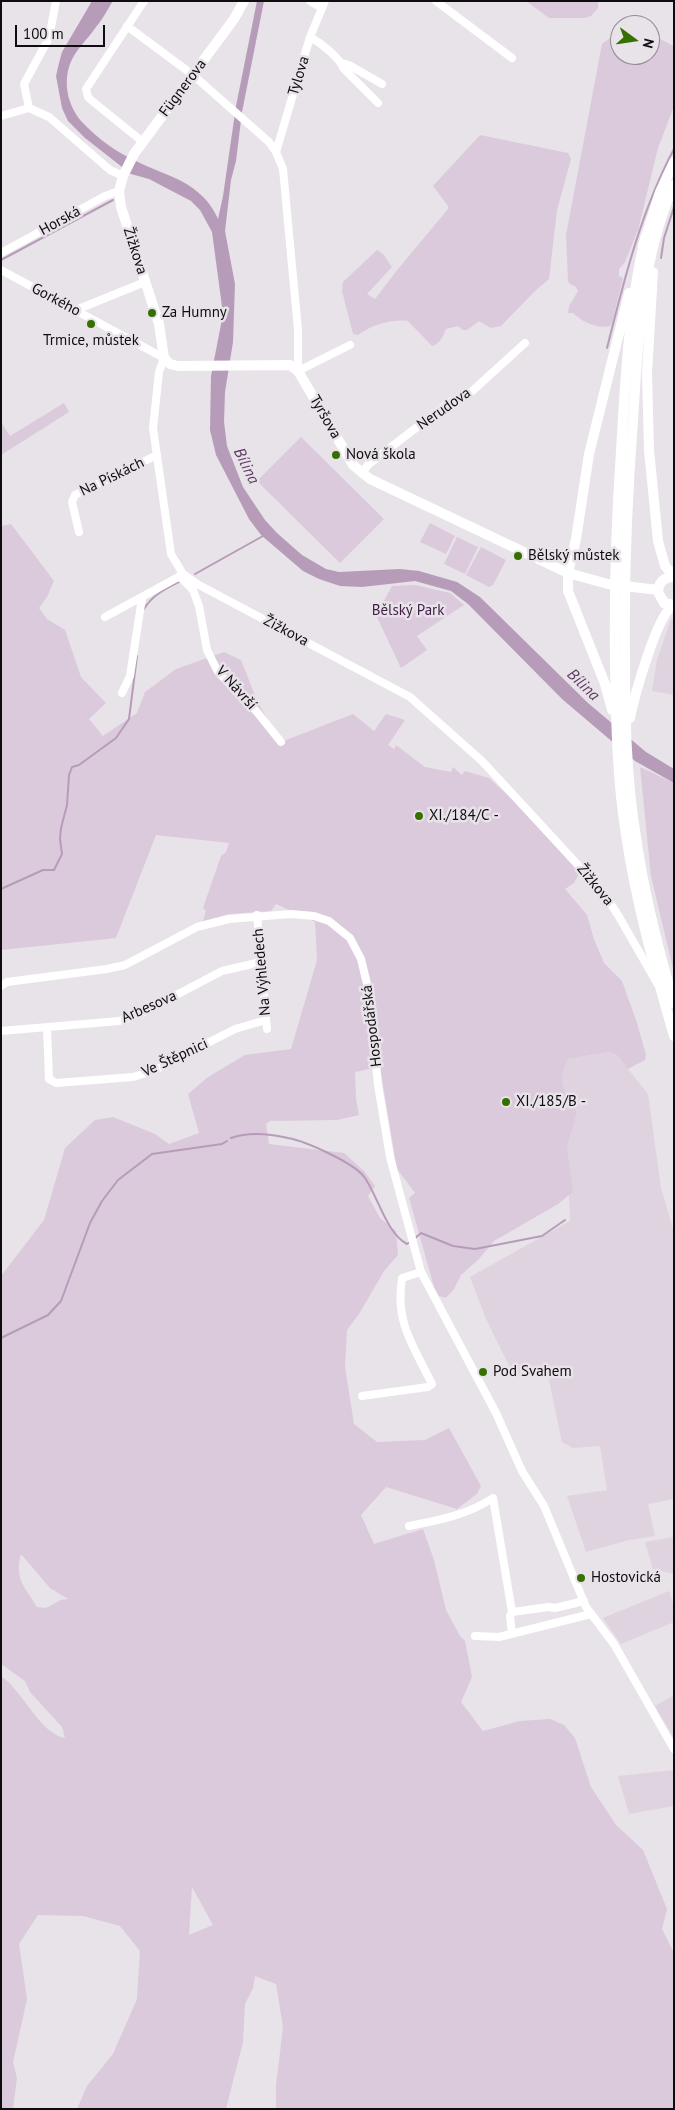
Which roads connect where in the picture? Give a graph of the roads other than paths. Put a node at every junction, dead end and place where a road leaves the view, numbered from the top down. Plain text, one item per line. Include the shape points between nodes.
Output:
1 (56, 1) edge
2 (144, 1) edge
3 (244, 1) edge
4 (310, 1) edge
5 (436, 1) edge
6 (324, 5) edge
7 (127, 26) junction
8 (310, 37) junction
9 (512, 58) dead end
10 (342, 63) junction
11 (193, 75) junction
12 (382, 84) dead end
13 (378, 102) dead end
14 (29, 108) junction
15 (1, 116) edge
16 (143, 142) junction
17 (276, 152) junction
18 (674, 162) edge
19 (124, 173) junction
20 (674, 185) edge
21 (120, 191) junction
22 (659, 224) junction
23 (645, 238) junction
24 (1, 253) edge
25 (1, 270) edge
26 (145, 282) junction
27 (76, 310) junction
28 (525, 343) dead end
29 (350, 345) dead end
30 (164, 358) junction
31 (298, 371) junction
32 (157, 455) junction
33 (361, 473) junction
34 (79, 532) dead end
35 (621, 556) junction
36 (568, 572) junction
37 (181, 575) junction
38 (674, 577) edge
39 (658, 590) junction
40 (142, 598) junction
41 (673, 606) edge
42 (620, 615) junction
43 (105, 617) dead end
44 (122, 693) dead end
45 (616, 724) junction
46 (626, 734) junction
47 (281, 742) dead end
48 (257, 916) junction
49 (261, 962) junction
50 (1, 986) edge
51 (661, 989) junction
52 (674, 1003) edge
53 (266, 1020) junction
54 (47, 1028) junction
55 (267, 1029) dead end
56 (1, 1031) edge
57 (674, 1036) edge
58 (421, 1272) junction
59 (362, 1396) dead end
60 (409, 1526) dead end
61 (584, 1601) junction
62 (512, 1612) junction
63 (591, 1614) junction
64 (512, 1634) junction
65 (475, 1636) dead end
66 (674, 1749) edge

1 - 14 street via 49,38 24,84
2 - 7 street
3 - 11 main road, Fügnerova
4 - 6 street
5 - 9 street
6 - 8 street, Tylova
7 - 11 street
7 - 16 street via 86,93
8 - 10 street via 324,44
8 - 17 street, Tylova
10 - 12 street
10 - 13 street via 344,69
11 - 16 main road, Fügnerova
11 - 17 street
14 - 15 street
14 - 19 street via 49,117 110,170
16 - 19 main road, Fügnerova
17 - 31 street via 283,169 298,330
18 - 23 main road
19 - 21 main road, Žižkova
20 - 22 main road
21 - 24 street, Horská
21 - 26 main road, Žižkova via 121,207
22 - 35 main road via 648,270 639,338
22 - 38 main road via 647,373 649,431 658,541 665,566
23 - 35 main road via 636,279 626,378
23 - 36 main road via 595,427
25 - 27 street, Gorkého
26 - 27 street
26 - 30 main road, Žižkova via 162,335
27 - 30 street, Gorkého
28 - 33 street, Nerudova via 469,394 451,401
29 - 31 street
30 - 31 main road via 175,366 284,364
30 - 32 street, Žižkova via 159,372 153,428
31 - 33 main road, Tyršova via 350,461
32 - 34 street, Na Pískách via 75,495 72,502
32 - 37 street, Žižkova via 172,554
33 - 36 main road, Tyršova
35 - 42 main road
36 - 39 main road, Tyršova via 608,584
36 - 45 main road via 568,590 605,684
37 - 40 street
37 - 47 street, V Návrší via 193,590 207,650 218,672
37 - 51 street, Žižkova via 410,697 524,804 602,891
38 - 39 main road via 664,580
39 - 41 main road via 661,600
40 - 43 street
40 - 44 street via 130,676
41 - 46 main road via 664,614 640,679
42 - 45 main road
42 - 46 main road
45 - 51 main road, Žižkova via 626,835 635,887
46 - 52 main road via 635,836
48 - 49 street, Na Výhledech
48 - 50 street, Hospodářská via 197,927 125,965 7,982
48 - 58 street, Hospodářská via 291,914 329,921 350,938 361,959 372,1007 378,1085 390,1156
49 - 53 street, Na Výhledech
49 - 54 street, Arbesova via 222,971 140,1014 119,1021
51 - 57 main road, Žižkova
53 - 54 street, Ve Štěpnici via 235,1029 153,1071 132,1077 56,1083 49,1079
53 - 55 street, Na Výhledech
54 - 56 street, Arbesova
58 - 59 street via 402,1278 400,1309 402,1323 432,1384
58 - 61 street via 496,1413 522,1471 544,1506
60 - 62 street via 460,1516 493,1498
61 - 62 street via 555,1608
61 - 63 street
62 - 64 street
63 - 64 street
63 - 66 street via 614,1644
64 - 65 street

